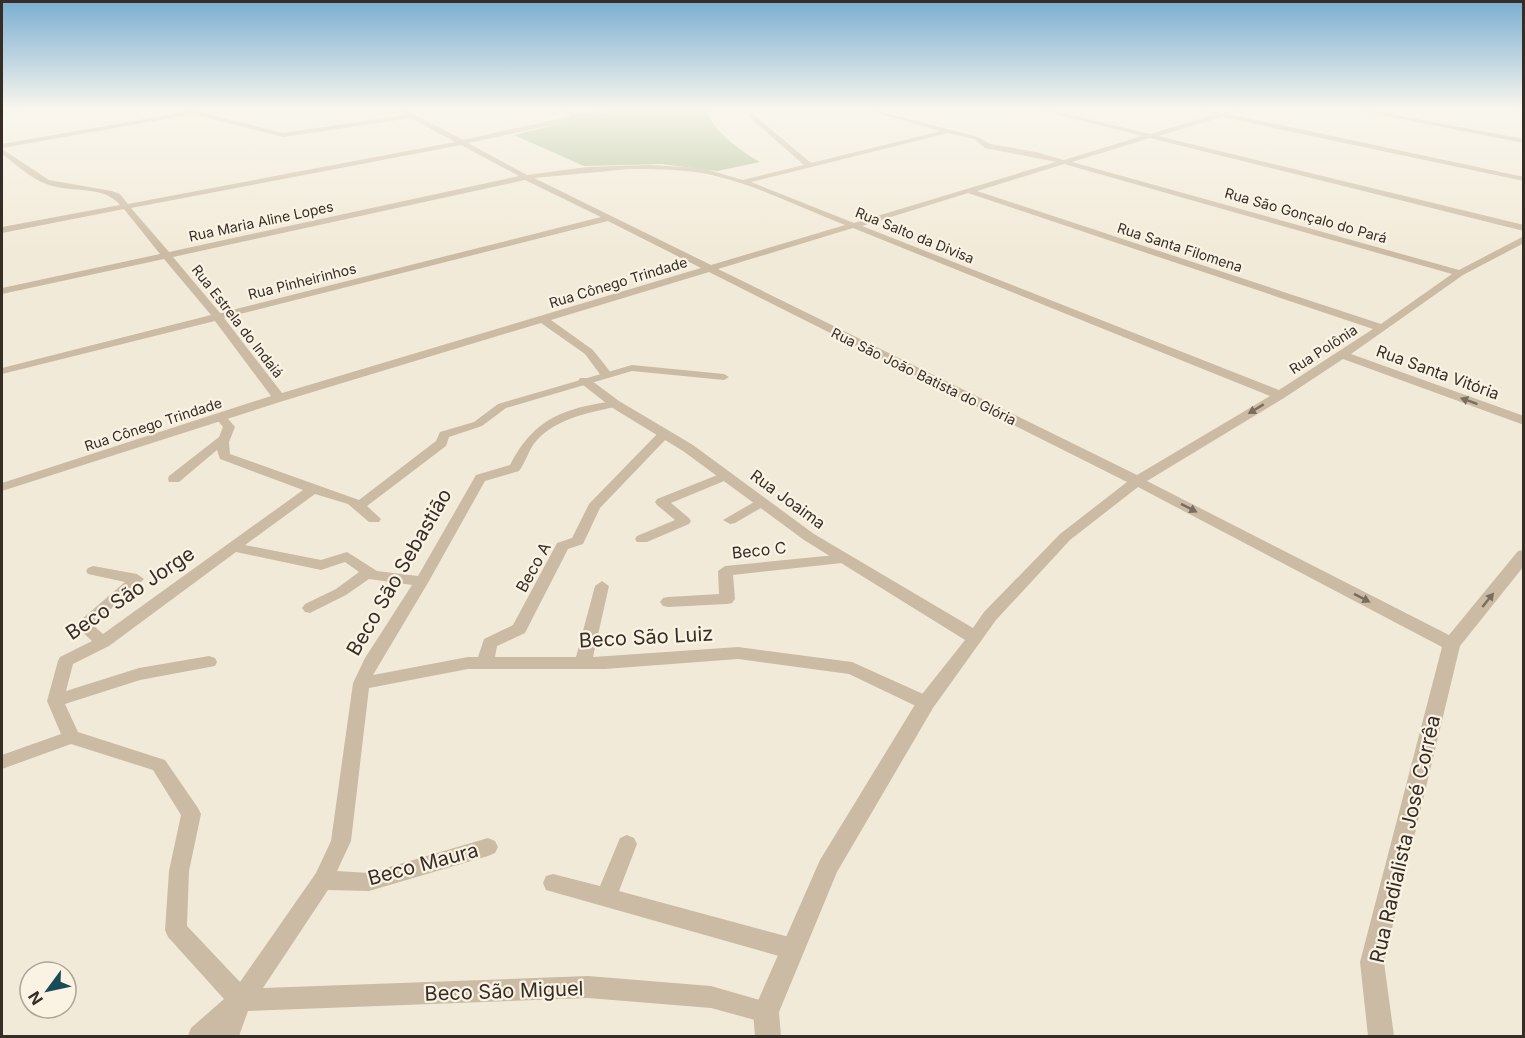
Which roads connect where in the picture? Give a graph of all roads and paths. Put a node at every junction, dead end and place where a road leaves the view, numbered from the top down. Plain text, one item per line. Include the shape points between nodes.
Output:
1 (10, 156) edge
2 (390, 156) edge
3 (487, 156) edge
4 (798, 156) edge
5 (847, 156) edge
6 (1045, 156) edge
7 (1084, 156) edge
8 (1234, 156) edge
9 (1418, 156) edge
10 (1066, 162) junction
11 (810, 166) junction
12 (526, 177) junction
13 (1524, 179) edge
14 (743, 182) junction
15 (969, 190) junction
16 (127, 206) junction
17 (609, 218) junction
18 (854, 225) junction
19 (1524, 228) edge
20 (2, 230) edge
21 (1524, 238) edge
22 (1506, 248) junction
23 (1524, 252) edge
24 (167, 255) junction
25 (708, 269) junction
26 (1460, 273) junction
27 (2, 291) edge
28 (217, 316) junction
29 (543, 320) junction
30 (1382, 328) junction
31 (1341, 354) junction
32 (2, 371) edge
33 (606, 374) junction
34 (724, 377) dead end
35 (584, 381) junction
36 (1280, 395) junction
37 (279, 398) junction
38 (615, 404) junction
39 (221, 417) junction
40 (1524, 421) edge
41 (664, 434) junction
42 (225, 438) junction
43 (725, 476) junction
44 (174, 480) dead end
45 (1137, 481) junction
46 (2, 487) edge
47 (313, 489) junction
48 (761, 502) junction
49 (359, 506) junction
50 (374, 519) dead end
51 (730, 520) dead end
52 (642, 539) dead end
53 (233, 547) junction
54 (1524, 555) edge
55 (846, 560) junction
56 (93, 571) dead end
57 (369, 572) junction
58 (422, 580) junction
59 (602, 586) dead end
60 (668, 602) dead end
61 (310, 608) dead end
62 (976, 638) junction
63 (103, 642) junction
64 (1452, 644) junction
65 (209, 662) dead end
66 (485, 663) junction
67 (582, 663) junction
68 (362, 683) junction
69 (55, 701) junction
70 (926, 703) junction
71 (71, 737) junction
72 (2, 762) edge
73 (627, 844) dead end
74 (488, 847) dead end
75 (322, 880) junction
76 (553, 883) dead end
77 (606, 898) junction
78 (793, 948) junction
79 (241, 1000) junction
80 (766, 1012) junction
81 (200, 1036) edge
82 (228, 1036) edge
83 (768, 1036) edge
84 (1381, 1036) edge

1 - 16 street, Rua Estrela do Indaiá via 40,178 55,184 104,189
2 - 16 street
3 - 12 street, Rua São João Batista do Glória
4 - 11 street
5 - 11 street
6 - 10 street, Rua São Gonçalo do Pará
7 - 10 street, Rua Cônego Trindade
8 - 19 street
9 - 13 street
10 - 15 street, Rua Cônego Trindade
10 - 26 street, Rua São Gonçalo do Pará
11 - 14 street
12 - 14 street, Rua Salto da Divisa via 577,170 658,168 693,169
12 - 17 street, Rua São João Batista do Glória
12 - 24 street, Rua Maria Aline Lopes
14 - 18 street, Rua Salto da Divisa
15 - 18 street, Rua Cônego Trindade
15 - 30 street, Rua Santa Filomena
16 - 20 street
16 - 24 street, Rua Estrela do Indaiá
17 - 25 street, Rua São João Batista do Glória
17 - 28 street, Rua Pinheirinhos
18 - 25 street, Rua Cônego Trindade
18 - 36 street, Rua Salto da Divisa
21 - 22 street, Rua Polônia
22 - 23 street
22 - 26 street, Rua Polônia
24 - 27 street, Rua Maria Aline Lopes
24 - 28 street, Rua Estrela do Indaiá
25 - 29 street, Rua Cônego Trindade
25 - 45 street, Rua São João Batista do Glória
26 - 30 street, Rua Polônia
28 - 32 street, Rua Pinheirinhos
28 - 37 street, Rua Estrela do Indaiá
29 - 33 street via 589,352
29 - 37 street, Rua Cônego Trindade
30 - 31 street, Rua Polônia
31 - 36 street, Rua Polônia
40 -> 31 street, Rua Santa Vitória
33 - 34 lane via 632,368
33 - 35 lane
35 - 38 street, Rua Joaima
35 - 49 lane via 502,406 478,424 444,435 442,443
36 -> 45 street, Rua Polônia
37 - 39 street, Rua Cônego Trindade
38 - 41 street, Rua Joaima
38 - 58 lane, Beco São Sebastião via 589,407 559,420 532,439 515,468 480,478
39 - 42 lane via 229,427
39 - 46 street, Rua Cônego Trindade
41 - 43 street, Rua Joaima
41 - 66 lane, Beco A via 594,507 578,541 562,546 519,630 490,643
42 - 44 lane
42 - 47 lane via 224,456
43 - 48 street, Rua Joaima
43 - 52 lane via 662,502 684,521
45 - 62 street, Rua Polônia via 1065,537 990,616
45 -> 64 street, Rua São João Batista do Glória
47 - 49 lane
47 - 53 lane, Beco São Jorge
48 - 51 lane
48 - 55 street, Rua Joaima
49 - 50 lane
53 - 57 lane via 321,565 347,557
53 - 63 lane, Beco São Jorge
64 -> 54 street
55 - 60 lane, Beco C via 725,571 727,599
55 - 62 street, Rua Joaima
56 - 63 lane via 137,579 83,625
57 - 58 lane
57 - 61 lane
58 - 68 lane, Beco São Sebastião
59 - 67 lane
62 - 70 street, Rua Polônia
63 - 69 lane, Beco São Jorge via 66,661
64 - 84 street, Rua Radialista José Corrêa via 1372,962
65 - 69 lane via 139,674
66 - 67 lane, Beco São Luiz
66 - 68 lane, Beco São Luiz
67 - 70 lane, Beco São Luiz via 738,653 852,668
68 - 75 lane, Beco São Sebastião via 341,841
69 - 71 lane
70 - 78 street, Rua Polônia via 828,867
71 - 72 lane
71 - 79 lane via 159,765 191,814 179,870 176,930
73 - 77 lane
74 - 75 lane, Beco Maura via 369,882
75 - 79 lane, Beco São Sebastião
76 - 77 lane
77 - 78 lane
78 - 80 street, Rua Polônia
79 - 80 lane, Beco São Miguel via 588,987 711,997
79 - 81 lane
79 - 82 lane, Beco São Sebastião
80 - 83 street

